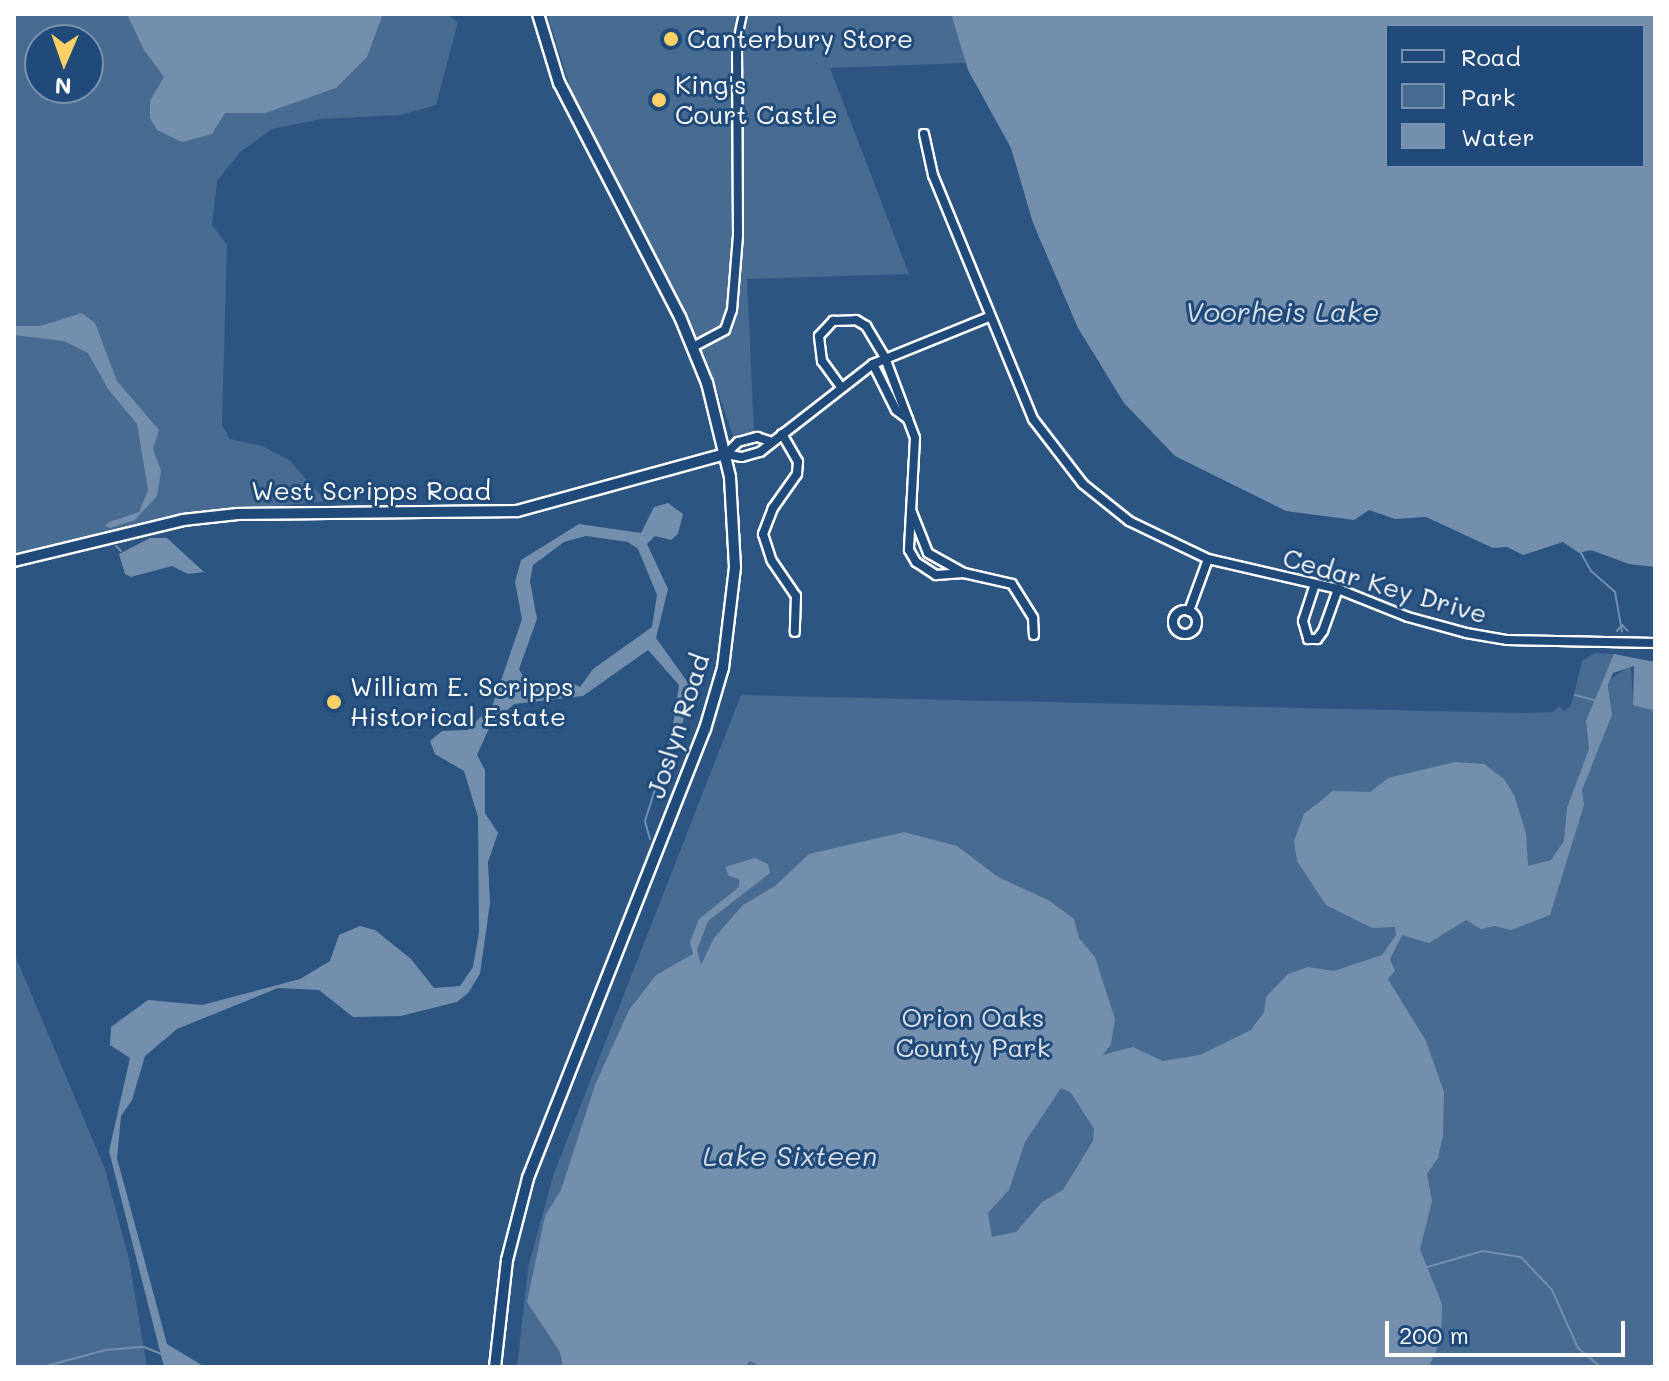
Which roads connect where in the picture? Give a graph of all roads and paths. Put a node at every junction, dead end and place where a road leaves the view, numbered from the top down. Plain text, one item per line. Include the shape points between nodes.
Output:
1 (538, 14) edge
2 (743, 14) edge
3 (737, 42) joint
4 (924, 134) dead end
5 (989, 317) junction
6 (693, 347) junction
7 (885, 358) junction
8 (873, 364) junction
9 (841, 387) junction
10 (908, 419) junction
11 (782, 434) junction
12 (769, 441) junction
13 (726, 454) junction
14 (910, 508) junction
15 (1208, 559) junction
16 (14, 561) edge
17 (964, 573) junction
18 (1315, 584) junction
19 (1338, 589) junction
20 (1189, 611) dead end
21 (795, 632) dead end
22 (1034, 635) dead end
23 (1655, 643) edge
24 (495, 1367) edge

1 - 6 street, Joslyn Road via 559,83
2 - 3 street
3 - 6 street via 738,235 732,310 725,330
4 - 5 street, Cedar Key Drive via 933,175
5 - 7 street, West Scripps Road
5 - 15 street, Cedar Key Drive via 1033,419 1083,484 1129,521
6 - 13 street, Joslyn Road
7 - 8 street, West Scripps Road
7 - 9 street via 866,326 833,321 819,336 818,352
7 - 10 street via 908,406
8 - 9 street, West Scripps Road
8 - 10 street via 896,410
9 - 11 street, West Scripps Road
10 - 14 street via 915,438
11 - 12 street, West Scripps Road
11 - 21 street via 798,462 797,474 773,508 763,534 772,561 796,596
12 - 13 street, West Scripps Road via 760,452
12 - 13 street, West Scripps Road via 757,437 738,442
13 - 16 street, West Scripps Road via 517,511 238,514 183,520
13 - 24 street, Joslyn Road via 735,567 720,682 528,1178 507,1260
14 - 17 street via 928,553
14 - 17 street via 907,531 916,562 936,575
15 - 18 street, Cedar Key Drive
15 - 20 street
17 - 22 street via 1012,584 1033,618
18 - 19 street, Cedar Key Drive
18 - 19 street via 1303,621 1308,639 1317,639 1323,631
19 - 23 street, Cedar Key Drive via 1408,617 1507,640

